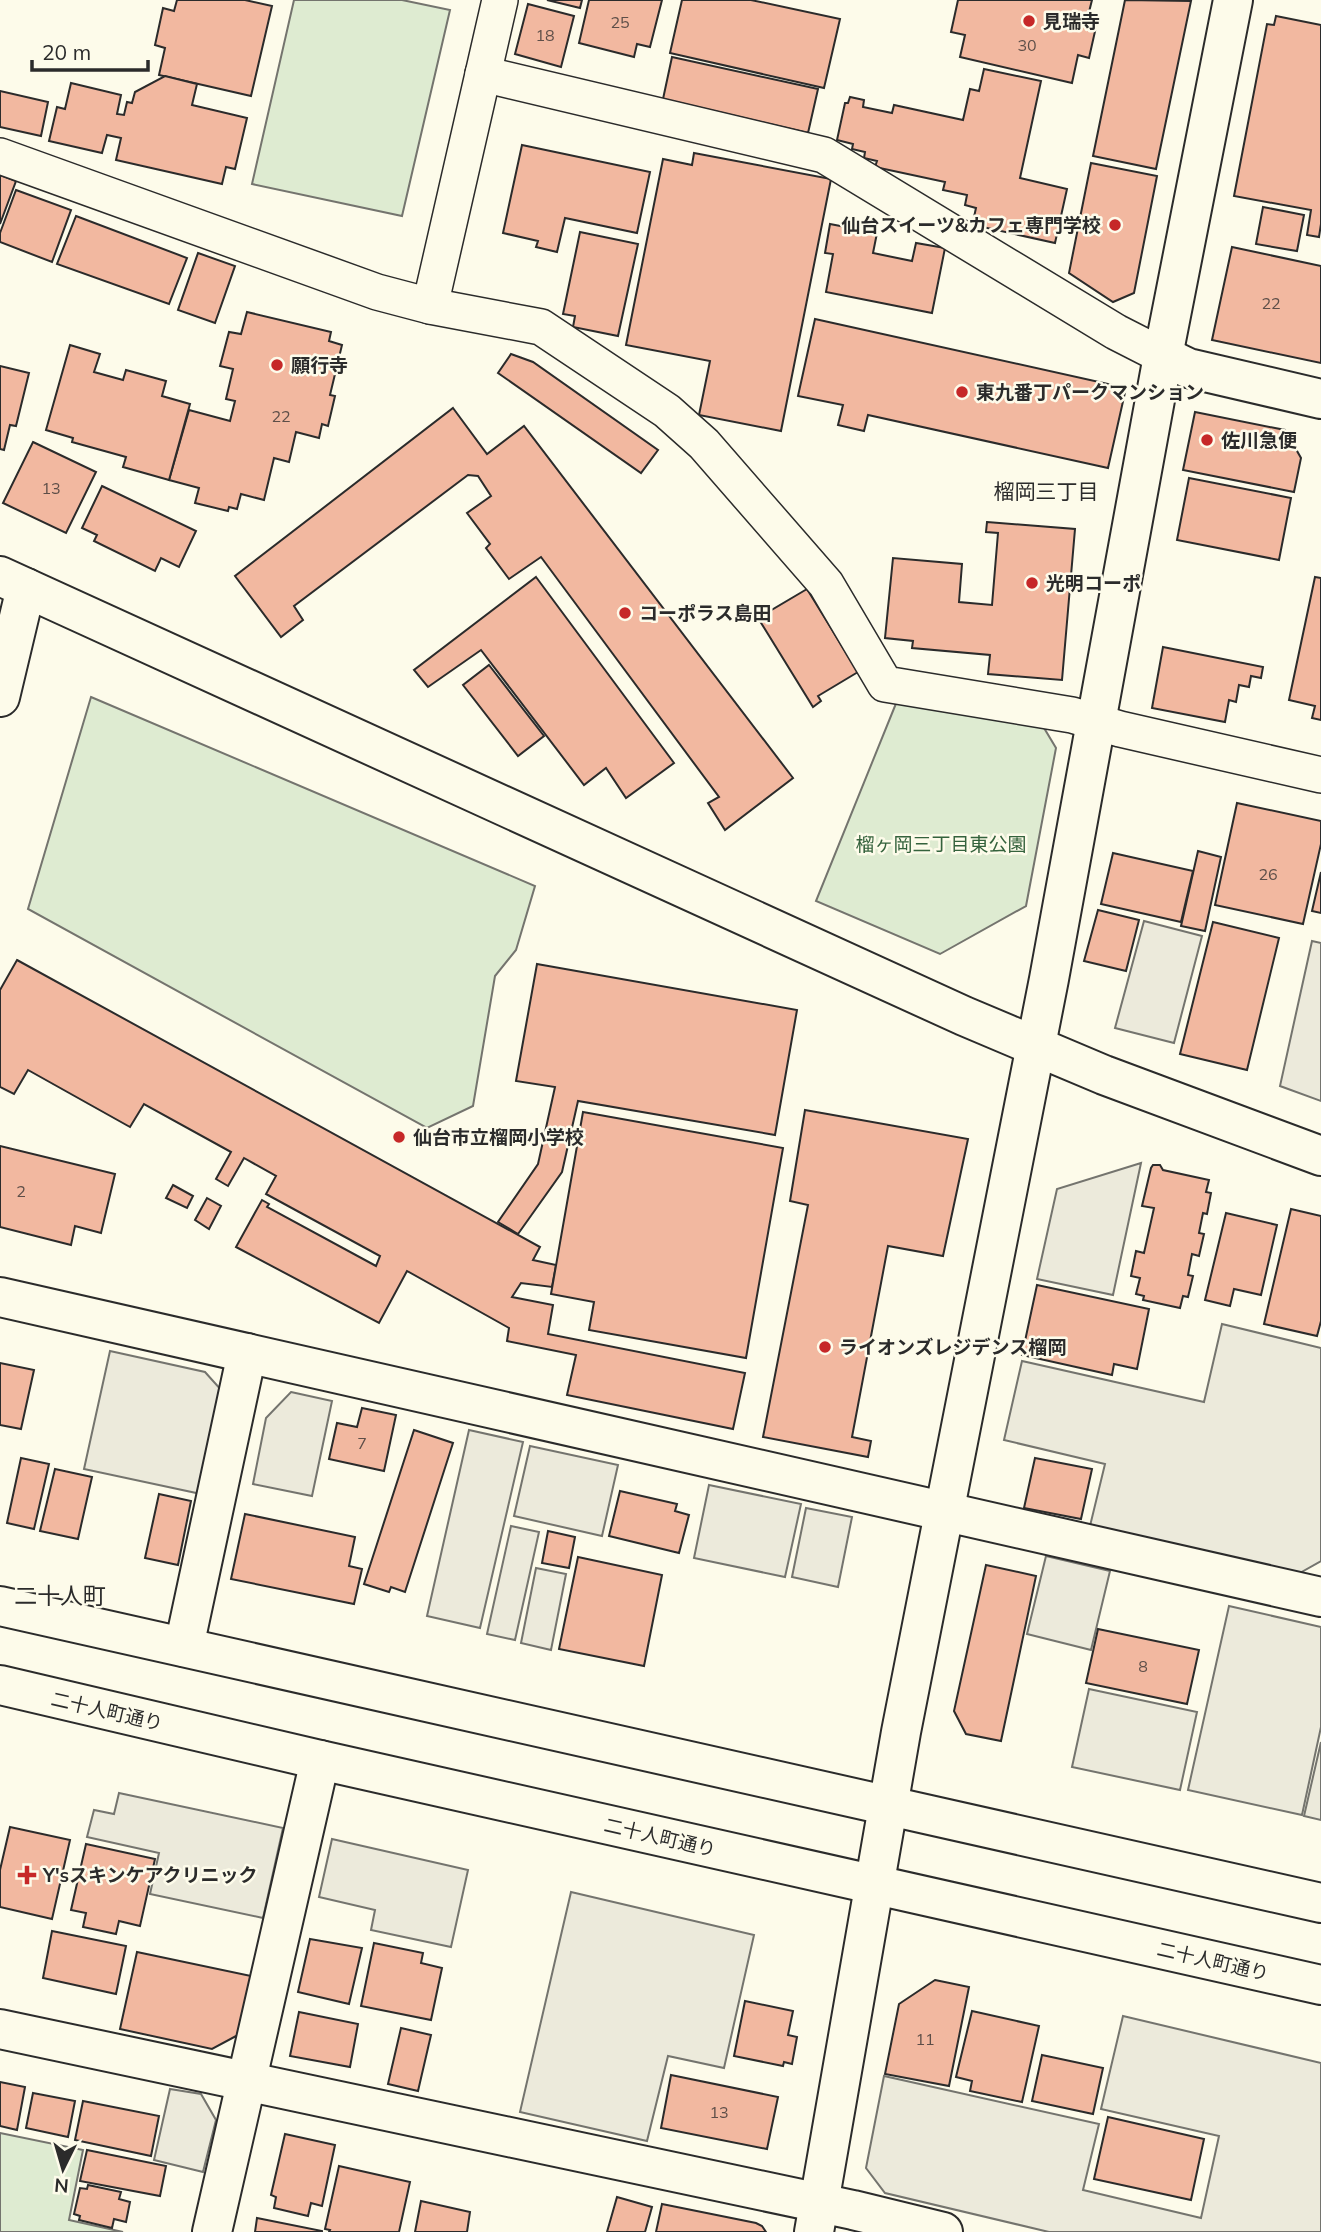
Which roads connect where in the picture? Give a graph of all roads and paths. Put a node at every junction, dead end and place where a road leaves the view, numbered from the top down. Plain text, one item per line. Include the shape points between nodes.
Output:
1 (500, 0) edge
2 (1233, 0) edge
3 (483, 74) junction
4 (0, 156) edge
5 (430, 306) junction
6 (1163, 356) junction
7 (1321, 399) edge
8 (13, 582) edge
9 (0, 697) edge
10 (1096, 721) junction
11 (1321, 775) edge
12 (1036, 1046) junction
13 (1321, 1156) edge
14 (0, 1297) edge
15 (247, 1353) junction
16 (944, 1511) junction
17 (1321, 1597) edge
18 (0, 1606) edge
19 (184, 1647) junction
20 (0, 1685) edge
21 (320, 1760) junction
22 (888, 1805) junction
23 (874, 1886) junction
24 (1321, 1903) edge
25 (1321, 1985) edge
26 (0, 2029) edge
27 (247, 2082) junction
28 (816, 2218) edge
29 (212, 2232) edge
30 (943, 2232) edge

1 - 3 street
2 - 6 street
3 - 5 street
3 - 6 street via 824,155 1124,337
4 - 5 street via 377,292
5 - 10 street via 541,327 667,411 704,444 826,584 885,684
6 - 7 street via 1188,368
6 - 10 street
8 - 9 street
8 - 12 street
10 - 11 street
10 - 12 street
12 - 13 street
12 - 16 street
14 - 15 street
15 - 16 street
15 - 19 street
16 - 17 street
16 - 22 street
18 - 19 street
19 - 22 street
20 - 21 street, 二十人町通り
21 - 23 street, 二十人町通り
21 - 27 street
22 - 23 street
22 - 24 street
23 - 25 street, 二十人町通り
23 - 28 street
26 - 27 street
27 - 28 street
27 - 29 street
28 - 30 street

